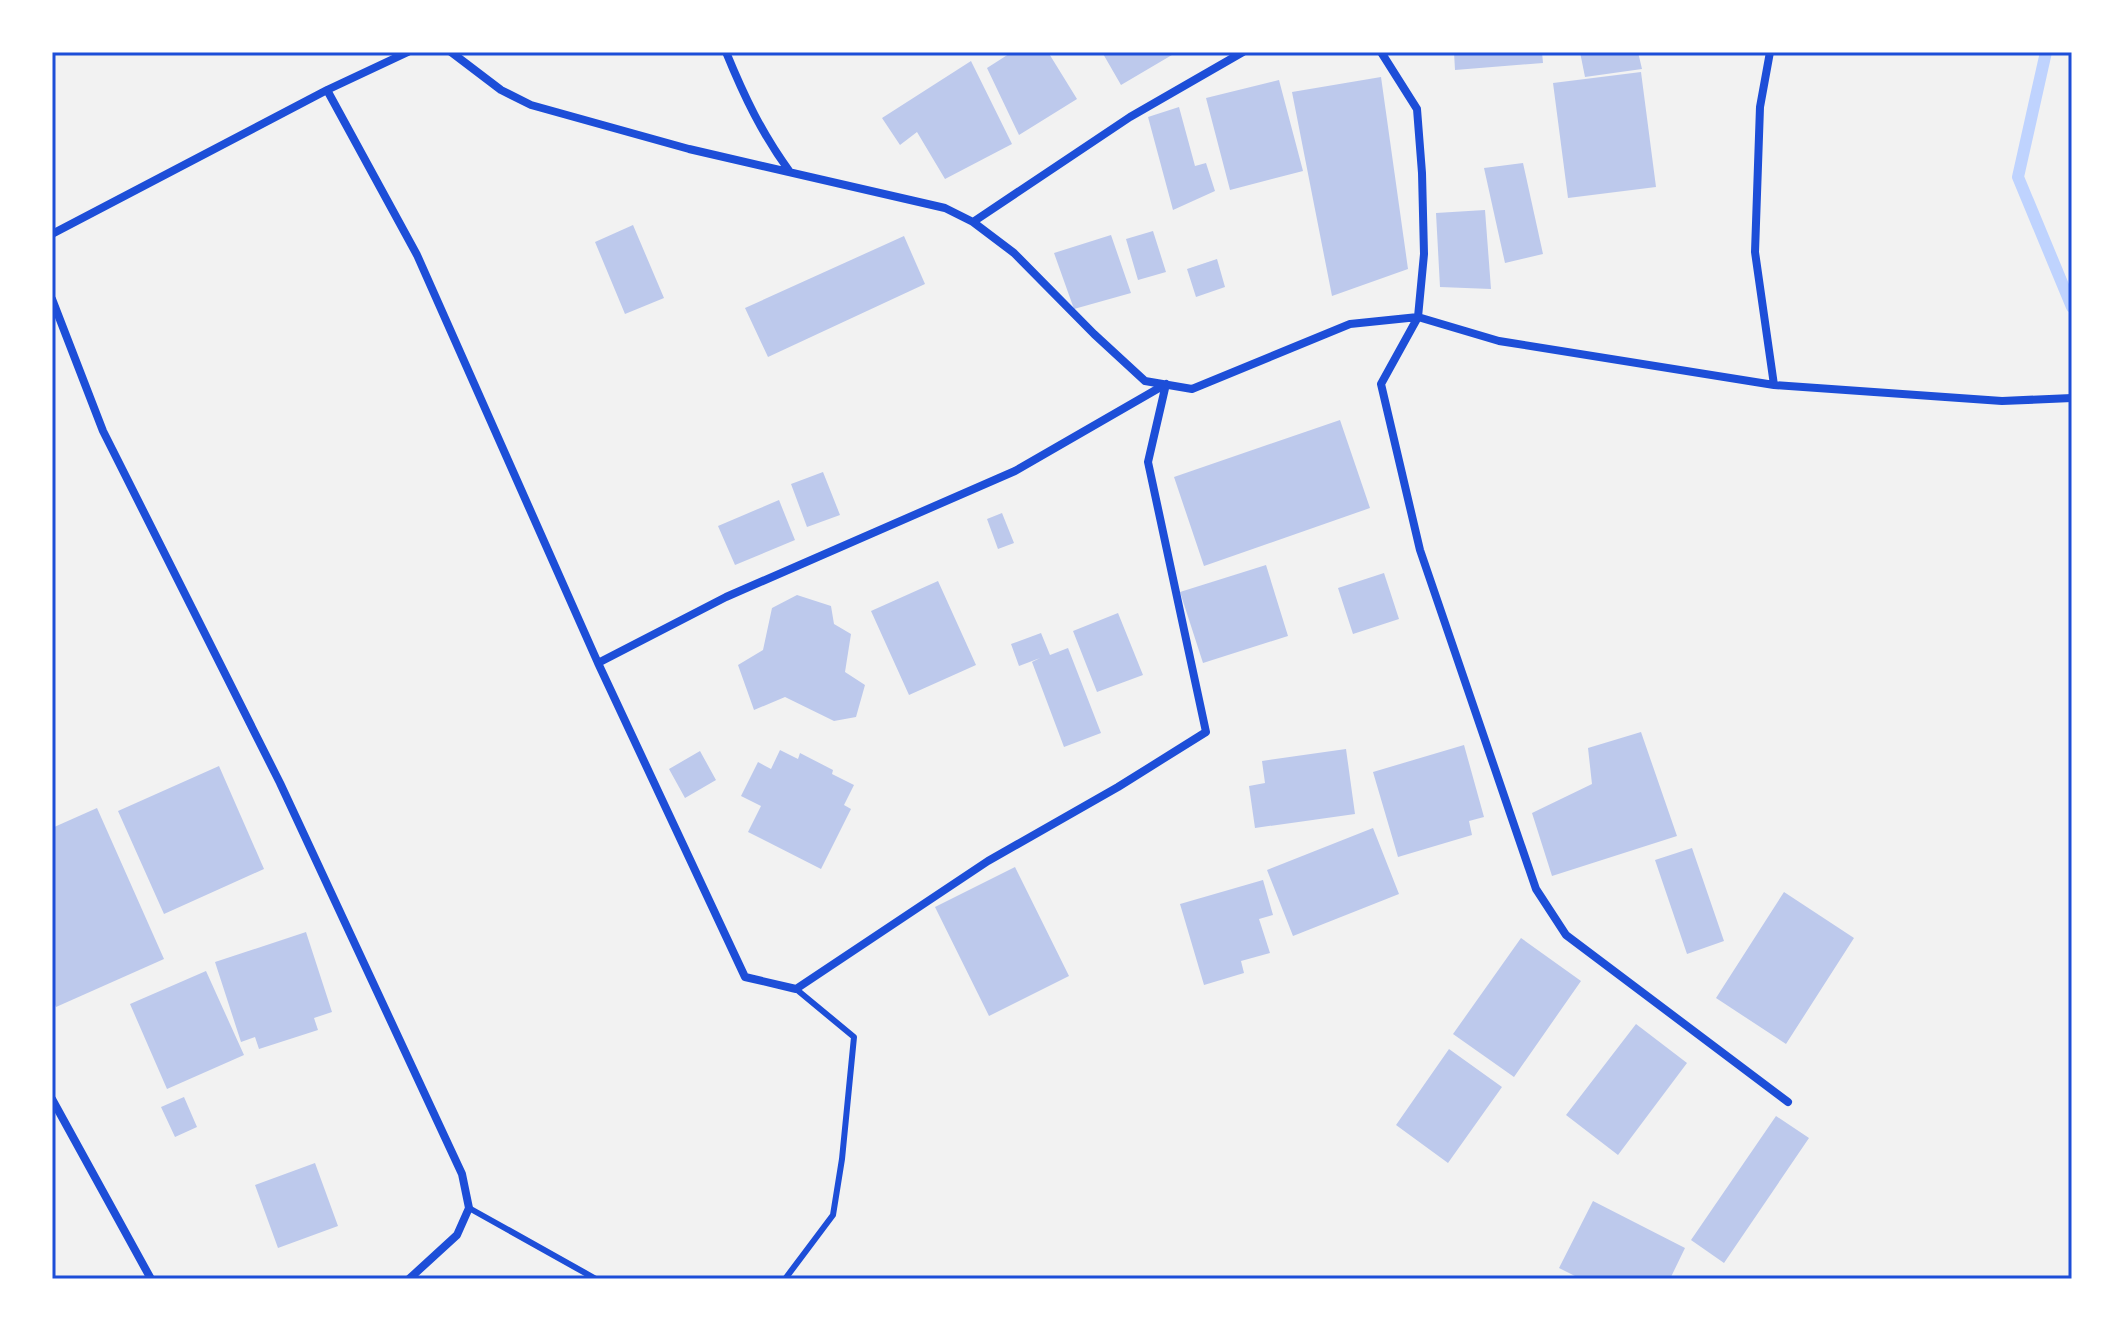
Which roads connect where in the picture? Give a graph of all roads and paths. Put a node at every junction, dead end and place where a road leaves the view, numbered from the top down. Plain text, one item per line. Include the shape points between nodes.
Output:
1 (408, 52) edge
2 (451, 52) edge
3 (726, 52) edge
4 (1243, 52) edge
5 (1381, 52) edge
6 (1770, 52) edge
7 (327, 90) junction
8 (790, 172) junction
9 (973, 222) junction
10 (52, 234) edge
11 (52, 299) edge
12 (1418, 317) junction
13 (1166, 384) junction
14 (1774, 385) junction
15 (2072, 398) edge
16 (598, 663) junction
17 (796, 989) junction
18 (52, 1099) edge
19 (1788, 1102) dead end
20 (469, 1208) junction
21 (151, 1279) edge
22 (409, 1279) edge
23 (596, 1279) edge
24 (785, 1279) edge

1 - 7 street
2 - 8 street via 501,90 531,105
3 - 8 street via 769,145
4 - 9 street via 1130,117
5 - 12 street via 1417,109 1424,254
6 - 14 street via 1760,107 1755,252
7 - 10 street
7 - 16 street via 417,255
8 - 9 street via 945,208
9 - 13 street via 1014,253 1145,381
11 - 20 street via 103,431 294,812 462,1174
12 - 13 street via 1350,324 1192,389
12 - 14 street via 1499,341
12 - 19 street via 1381,384 1420,550 1536,889 1566,935
13 - 16 street via 1015,471 726,597
13 - 17 street via 1148,462 1206,732 988,861
14 - 15 street via 2002,401
16 - 17 street via 745,977
17 - 24 lane via 854,1037 833,1215
18 - 21 street
20 - 22 street via 457,1235
20 - 23 lane

